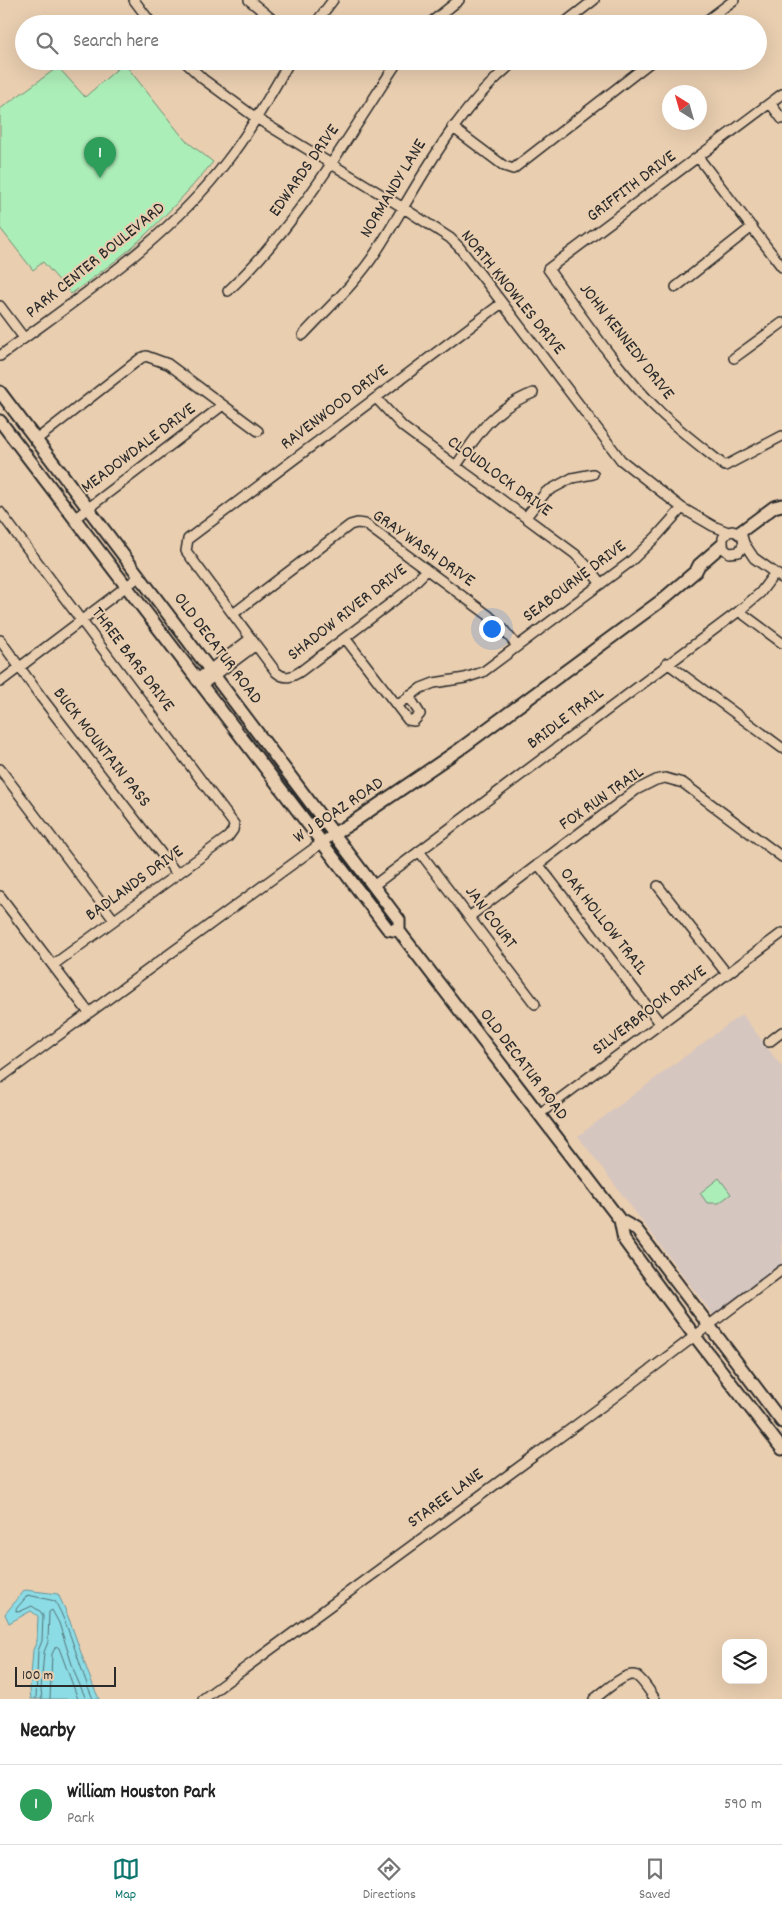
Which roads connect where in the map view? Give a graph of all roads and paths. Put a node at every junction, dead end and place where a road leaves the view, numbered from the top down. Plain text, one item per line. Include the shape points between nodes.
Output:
1 (134, 0) edge
2 (249, 0) edge
3 (333, 0) edge
4 (458, 0) edge
5 (594, 0) edge
6 (734, 0) edge
7 (145, 15) edge
8 (267, 15) edge
9 (322, 15) edge
10 (440, 15) edge
11 (575, 15) edge
12 (714, 15) edge
13 (194, 70) edge
14 (285, 70) edge
15 (392, 70) edge
16 (503, 70) edge
17 (640, 70) edge
18 (782, 94) edge
19 (770, 103) junction
20 (256, 118) junction
21 (782, 118) edge
22 (452, 127) junction
23 (698, 157) junction
24 (330, 164) junction
25 (402, 207) junction
26 (752, 228) junction
27 (782, 267) edge
28 (548, 269) joint
29 (676, 287) dead end
30 (228, 291) dead end
31 (502, 303) junction
32 (0, 306) edge
33 (782, 323) edge
34 (302, 335) dead end
35 (24, 338) junction
36 (0, 356) edge
37 (734, 358) dead end
38 (0, 392) edge
39 (533, 393) dead end
40 (376, 398) junction
41 (223, 404) junction
42 (0, 422) edge
43 (258, 431) dead end
44 (782, 436) edge
45 (36, 440) junction
46 (456, 466) junction
47 (592, 474) dead end
48 (782, 506) edge
49 (88, 508) junction
50 (682, 508) junction
51 (0, 512) edge
52 (74, 518) junction
53 (526, 518) junction
54 (713, 526) junction
55 (739, 537) junction
56 (726, 548) junction
57 (754, 558) junction
58 (427, 570) junction
59 (140, 576) junction
60 (778, 576) edge
61 (601, 584) junction
62 (125, 587) junction
63 (739, 611) junction
64 (232, 614) junction
65 (81, 620) junction
66 (345, 638) junction
67 (0, 640) edge
68 (253, 641) junction
69 (782, 643) edge
70 (517, 646) junction
71 (667, 663) junction
72 (19, 667) junction
73 (213, 672) junction
74 (0, 682) edge
75 (198, 683) junction
76 (409, 696) junction
77 (398, 705) junction
78 (782, 748) edge
79 (0, 769) edge
80 (234, 828) joint
81 (335, 833) junction
82 (322, 842) junction
83 (419, 850) junction
84 (782, 857) edge
85 (538, 864) junction
86 (177, 874) junction
87 (373, 886) junction
88 (658, 886) dead end
89 (0, 896) edge
90 (469, 917) junction
91 (114, 920) junction
92 (398, 931) junction
93 (782, 933) edge
94 (53, 965) junction
95 (727, 974) junction
96 (535, 1004) dead end
97 (89, 1013) junction
98 (660, 1023) junction
99 (782, 1032) edge
100 (769, 1042) dead end
101 (0, 1078) edge
102 (538, 1115) junction
103 (620, 1220) junction
104 (782, 1270) edge
105 (708, 1324) junction
106 (694, 1335) junction
107 (772, 1409) junction
108 (759, 1419) junction
109 (782, 1422) edge
110 (782, 1449) edge
111 (203, 1699) edge
112 (594, 1699) edge
113 (656, 1699) edge

1 - 7 street
2 - 8 street
3 - 9 street
4 - 10 street
5 - 11 street
6 - 12 street
13 - 20 street, NORTH KNOWLES DRIVE
14 - 20 street, PARK CENTER BOULEVARD
15 - 24 street, EDWARDS DRIVE
16 - 22 street, NORMANDY LANE
17 - 22 street via 513,169 504,166
18 - 19 street, GRIFFITH DRIVE
19 - 21 street
19 - 23 street, GRIFFITH DRIVE
20 - 24 street, NORTH KNOWLES DRIVE
20 - 35 street, PARK CENTER BOULEVARD via 227,162 168,227
22 - 25 street, NORMANDY LANE
23 - 26 street
23 - 28 street, GRIFFITH DRIVE
24 - 25 street, NORTH KNOWLES DRIVE
24 - 30 street, EDWARDS DRIVE via 272,246
25 - 31 street, NORTH KNOWLES DRIVE via 450,238
25 - 34 street, NORMANDY LANE via 363,270
26 - 27 street
26 - 29 street
28 - 44 street, JOHN KENNEDY DRIVE via 643,394 725,466
31 - 40 street, RAVENWOOD DRIVE
31 - 50 street, NORTH KNOWLES DRIVE via 621,460
32 - 35 street
33 - 37 street
35 - 36 street, PARK CENTER BOULEVARD
38 - 45 main road, OLD DECATUR ROAD
39 - 46 street via 516,400 485,424
40 - 46 street, CLOUDLOCK DRIVE via 403,427
40 - 64 street, RAVENWOOD DRIVE via 188,539 186,551
41 - 43 street
41 - 45 street via 168,364 146,356
41 - 49 street, MEADOWDALE DRIVE
42 - 52 main road, OLD DECATUR ROAD
45 - 49 main road, OLD DECATUR ROAD
46 - 53 street, CLOUDLOCK DRIVE
47 - 53 street via 572,478 546,492
48 - 55 main road via 774,507
49 - 52 street, MEADOWDALE DRIVE
49 - 59 main road, OLD DECATUR ROAD
50 - 54 street, NORTH KNOWLES DRIVE
50 - 61 street, SEABOURNE DRIVE via 643,551
51 - 65 street, THREE BARS DRIVE
52 - 62 main road, OLD DECATUR ROAD
53 - 61 street, CLOUDLOCK DRIVE via 583,561
54 - 55 street, NORTH KNOWLES DRIVE
54 - 56 street
55 - 56 street
55 - 56 street via 742,550
55 - 57 street
56 - 57 street
56 - 81 main road, W J BOAZ ROAD via 703,571 696,571 662,600 460,749
57 - 60 street
58 - 64 street, GRAY WASH DRIVE via 365,524 357,522
58 - 66 street, SHADOW RIVER DRIVE via 411,587
58 - 70 street, GRAY WASH DRIVE via 494,621
59 - 62 street
59 - 73 main road, OLD DECATUR ROAD
60 - 63 street, BRIDLE TRAIL
61 - 70 street, SEABOURNE DRIVE
62 - 65 street
62 - 75 main road, OLD DECATUR ROAD
63 - 69 street
63 - 71 street, BRIDLE TRAIL
64 - 68 street
65 - 72 street
65 - 80 street, THREE BARS DRIVE via 229,816
66 - 68 street, SHADOW RIVER DRIVE via 294,676 285,678 276,672
66 - 77 street
67 - 72 street, BUCK MOUNTAIN PASS
68 - 73 street
70 - 76 street, SEABOURNE DRIVE via 483,672 434,683
71 - 78 street
71 - 83 street, BRIDLE TRAIL
72 - 74 street
72 - 86 street, BUCK MOUNTAIN PASS
73 - 75 street
73 - 81 main road, OLD DECATUR ROAD
75 - 82 main road, OLD DECATUR ROAD
76 - 77 street, SEABOURNE DRIVE
76 - 77 street via 420,714 418,718 408,720
79 - 91 street
80 - 86 street, BADLANDS DRIVE via 228,837
81 - 82 street, W J BOAZ ROAD
81 - 87 main road, OLD DECATUR ROAD
82 - 92 main road, OLD DECATUR ROAD via 388,929
82 - 97 street, W J BOAZ ROAD
83 - 87 street, BRIDLE TRAIL
83 - 90 street, JAN COURT
84 - 85 street, FOX RUN TRAIL via 691,788 665,778 636,790
85 - 90 street, FOX RUN TRAIL
85 - 98 street, OAK HOLLOW TRAIL
86 - 91 street, BADLANDS DRIVE
87 - 92 main road, OLD DECATUR ROAD via 399,920
88 - 95 street
89 - 94 street
90 - 96 street, JAN COURT
91 - 94 street, BADLANDS DRIVE
92 - 102 main road, OLD DECATUR ROAD
93 - 95 street, SILVERBROOK DRIVE
94 - 97 street
95 - 98 street, SILVERBROOK DRIVE
97 - 101 street, W J BOAZ ROAD
98 - 102 street, SILVERBROOK DRIVE
99 - 100 street
102 - 103 main road, OLD DECATUR ROAD
103 - 105 main road, OLD DECATUR ROAD via 636,1229
103 - 106 main road, OLD DECATUR ROAD via 624,1240
104 - 105 street, STAREE LANE
105 - 106 street, STAREE LANE
105 - 107 main road, OLD DECATUR ROAD
106 - 108 main road, OLD DECATUR ROAD
106 - 111 street, STAREE LANE
107 - 108 main road
107 - 109 main road, OLD DECATUR ROAD
108 - 110 main road, OLD DECATUR ROAD
112 - 113 street via 631,1674 638,1676

